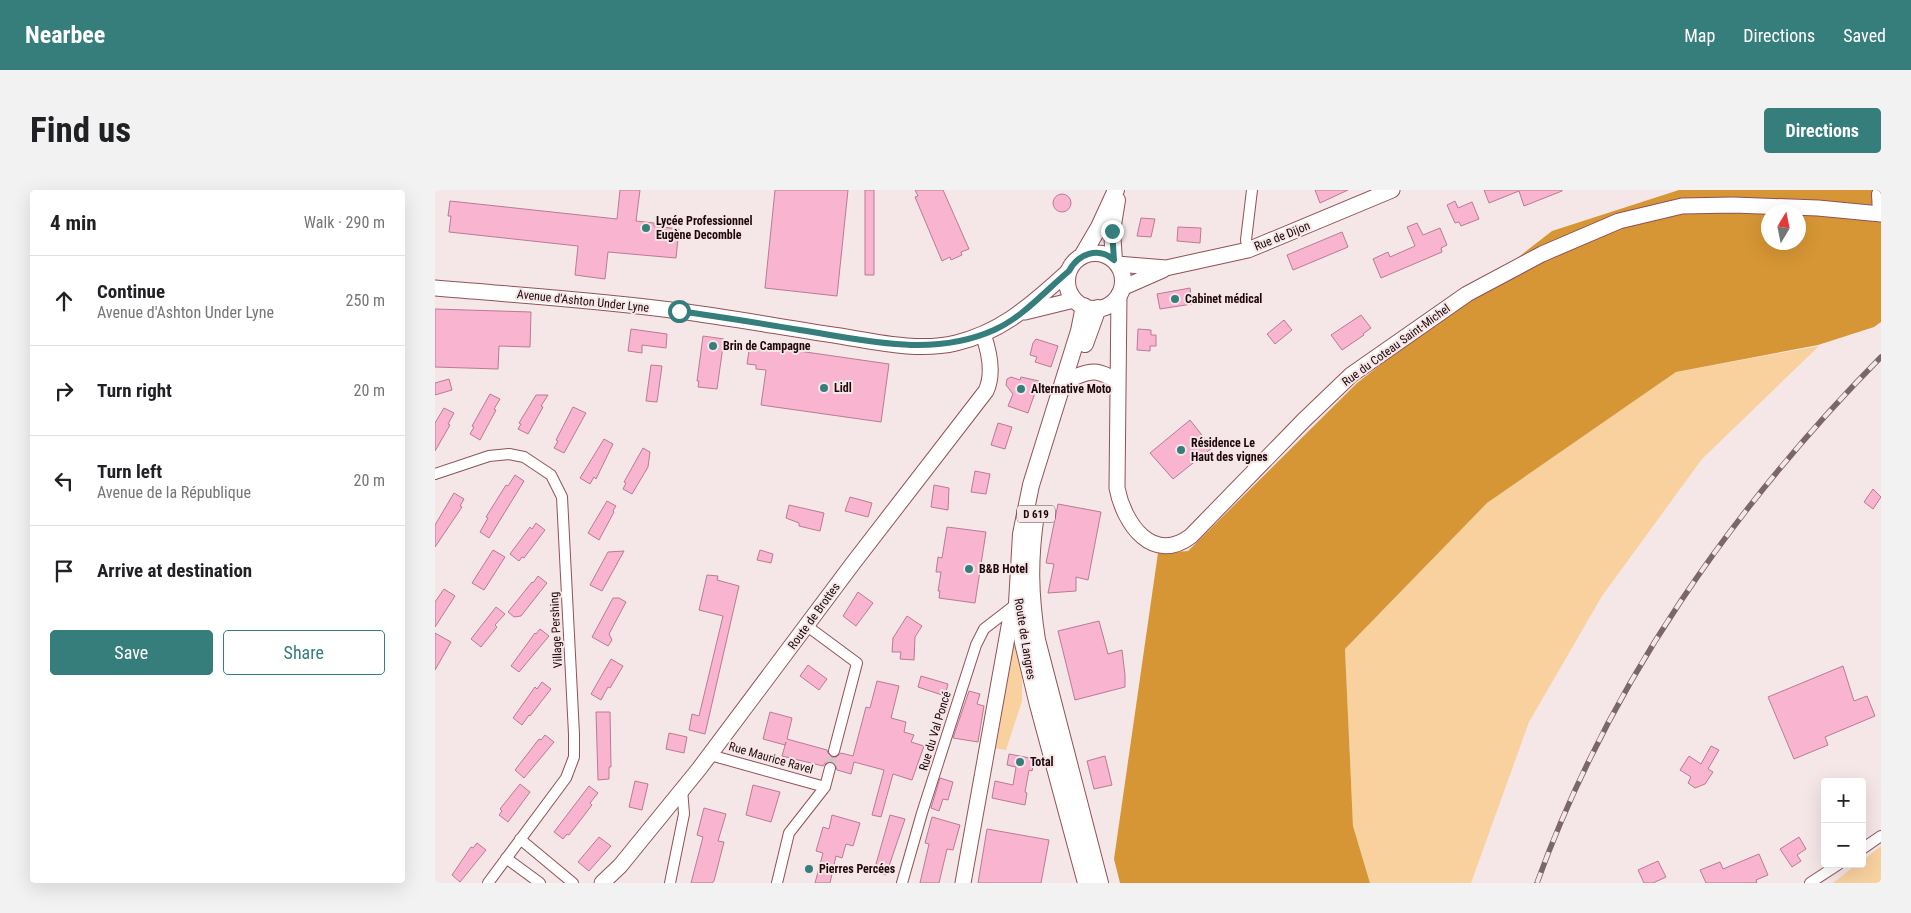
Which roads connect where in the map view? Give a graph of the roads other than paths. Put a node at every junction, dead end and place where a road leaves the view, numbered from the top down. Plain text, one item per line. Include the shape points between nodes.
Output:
1 (1117, 190) edge
2 (1252, 190) edge
3 (1392, 190) edge
4 (1879, 190) edge
5 (1879, 213) edge
6 (1248, 250) junction
7 (1081, 256) junction
8 (1115, 262) junction
9 (1166, 268) junction
10 (1069, 271) junction
11 (435, 288) edge
12 (1121, 291) junction
13 (1090, 305) junction
14 (1021, 314) junction
15 (1119, 328) junction
16 (983, 334) junction
17 (1075, 377) junction
18 (1118, 381) junction
19 (435, 474) edge
20 (1017, 602) junction
21 (807, 626) junction
22 (834, 752) tunnel mouth
23 (710, 754) junction
24 (830, 768) tunnel mouth
25 (825, 786) junction
26 (682, 789) junction
27 (1881, 836) edge
28 (520, 840) junction
29 (1866, 846) edge
30 (506, 858) junction
31 (1833, 868) edge
32 (488, 883) edge
33 (540, 883) edge
34 (573, 883) edge
35 (602, 883) edge
36 (670, 883) edge
37 (777, 883) edge
38 (902, 883) edge
39 (963, 883) edge
40 (1086, 883) edge
41 (1100, 883) edge
42 (1810, 883) edge

1 - 7 main road
1 - 8 main road via 1112,231
2 - 6 street via 1246,240
3 - 6 street, Rue de Dijon
4 - 5 street
5 - 18 street, Rue du Coteau Saint-Michel via 1809,207 1682,206 1619,221 1542,254 1467,294 1351,375 1181,544 1159,544 1143,538 1135,531 1121,506 1117,488
6 - 9 street, Rue de Dijon
7 - 8 main road via 1095,252
7 - 10 main road
8 - 9 street, Rue de Dijon
8 - 12 main road via 1123,275
9 - 12 street, Rue de Dijon
10 - 13 main road via 1068,288
10 - 14 street, Avenue d'Ashton Under Lyne
11 - 16 street, Avenue d'Ashton Under Lyne via 679,311 884,343 926,346 955,343
12 - 13 main road via 1115,300
12 - 15 street, Rue du Coteau Saint-Michel
13 - 14 street, Avenue d'Ashton Under Lyne
13 - 15 street
13 - 17 main road, Route de Langres / D 619
13 - 20 main road, Route de Langres / D 619 via 1031,485 1021,534
14 - 16 street, Avenue d'Ashton Under Lyne
15 - 18 street, Rue du Coteau Saint-Michel
16 - 21 street, Route de Brottes via 991,380 987,390
17 - 18 street via 1096,371
17 - 41 main road, Route de Langres / D 619 via 1040,491 1033,532 1031,602 1037,640
19 - 28 street, Village Pershing via 489,456 509,454 524,457 551,475 562,497 574,757 566,778
20 - 38 street, Rue du Val Poncé via 984,629 976,645
20 - 39 street via 1010,621
20 - 40 main road, Route de Langres / D 619 via 1037,705
21 - 22 street via 857,663
21 - 23 street, Route de Brottes
23 - 25 street, Rue Maurice Ravel
23 - 26 street, Route de Brottes
24 - 25 street
25 - 37 street via 789,833
26 - 35 street, Route de Brottes via 620,866
26 - 36 street via 684,814
27 - 29 street
28 - 30 street, Village Pershing
28 - 34 street
30 - 32 street, Village Pershing
30 - 33 street
31 - 42 street

